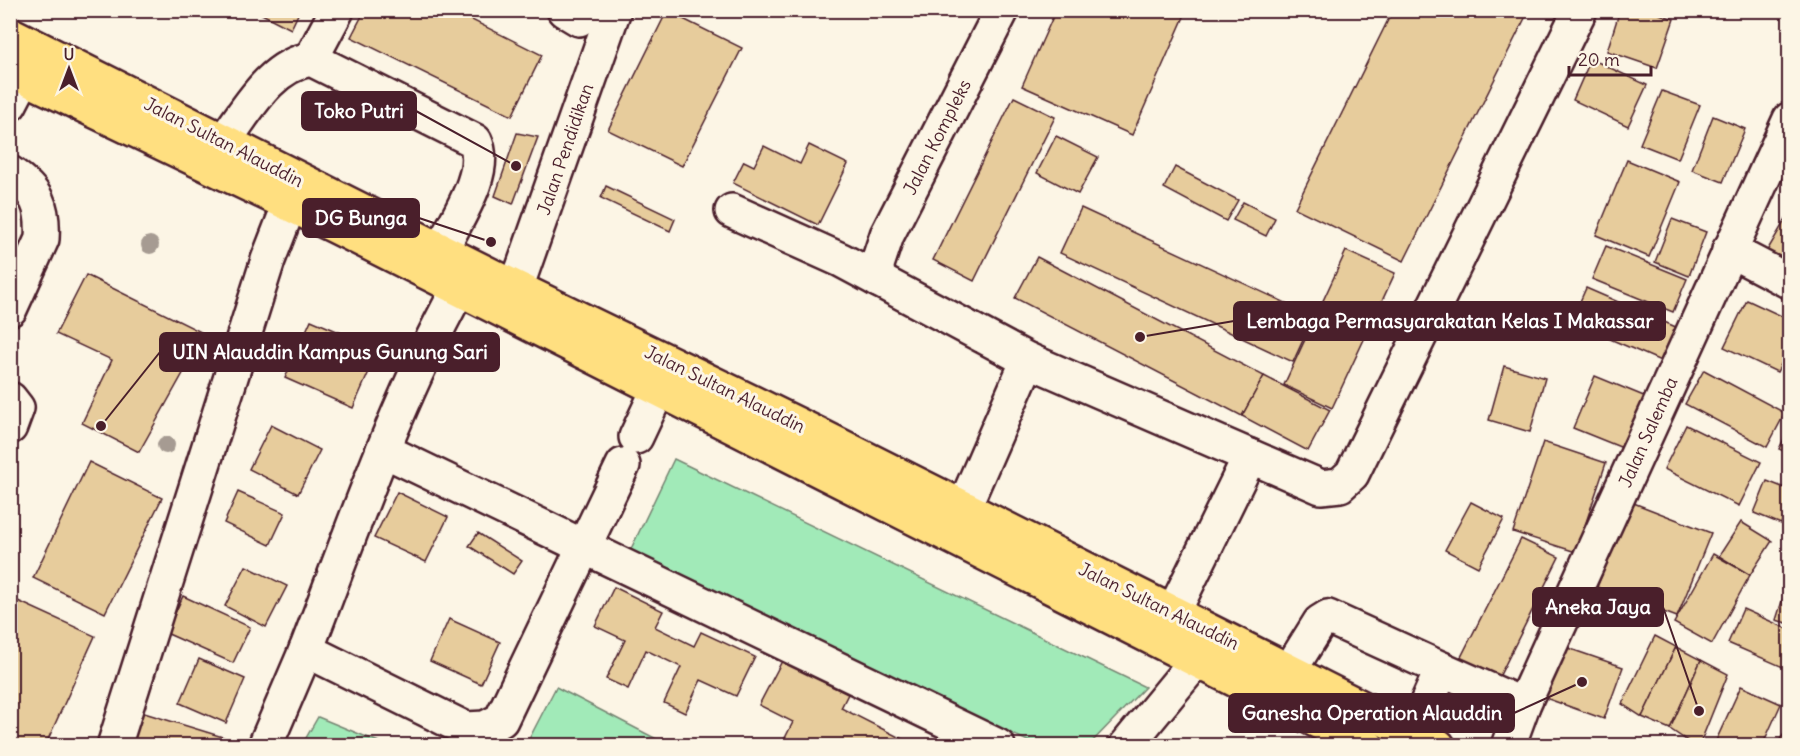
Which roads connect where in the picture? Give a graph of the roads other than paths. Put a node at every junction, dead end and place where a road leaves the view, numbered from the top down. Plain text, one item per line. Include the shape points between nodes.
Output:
1 (337, 10) edge
2 (614, 10) edge
3 (1002, 10) edge
4 (1580, 10) edge
5 (10, 34) edge
6 (310, 59) junction
7 (14, 88) edge
8 (1790, 119) edge
9 (223, 142) junction
10 (10, 172) edge
11 (732, 211) dead end
12 (285, 218) junction
13 (441, 250) junction
14 (1730, 250) junction
15 (878, 273) junction
16 (1790, 282) edge
17 (516, 288) junction
18 (458, 290) junction
19 (10, 309) edge
20 (1028, 360) junction
21 (10, 399) edge
22 (641, 426) junction
23 (10, 427) edge
24 (383, 450) junction
25 (1250, 456) junction
26 (963, 509) junction
27 (585, 548) junction
28 (1173, 613) junction
29 (306, 650) junction
30 (1196, 661) junction
31 (1442, 669) junction
32 (1290, 670) junction
33 (1523, 705) junction
34 (1426, 739) edge
35 (114, 746) edge
36 (265, 746) edge
37 (998, 746) edge
38 (1126, 746) edge
39 (1367, 746) edge
40 (1508, 746) edge

1 - 6 street
2 - 17 street, Jalan Pendidikan
3 - 15 street, Jalan Kompleks via 886,235
4 - 25 street via 1347,481 1321,487
5 - 9 highway, Jalan Sultan Alauddin
6 - 9 street via 285,67 271,79
6 - 13 street via 475,141 478,176
7 - 12 highway, Jalan Sultan Alauddin
8 - 14 street, Jalan Salemba
9 - 13 highway, Jalan Sultan Alauddin
10 - 19 street via 30,186 43,229
11 - 15 street
12 - 18 highway, Jalan Sultan Alauddin via 335,226
12 - 35 street via 268,260
13 - 17 highway, Jalan Sultan Alauddin
14 - 16 street
14 - 33 street, Jalan Salemba
15 - 20 street
17 - 26 highway, Jalan Sultan Alauddin
18 - 22 highway, Jalan Sultan Alauddin
18 - 24 street
20 - 25 street
20 - 26 street
21 - 23 street via 17,408
22 - 27 street
22 - 30 highway, Jalan Sultan Alauddin
24 - 27 street
24 - 29 street
25 - 28 street
26 - 28 highway, Jalan Sultan Alauddin
27 - 29 street via 501,720 494,725 466,729
27 - 37 street
28 - 32 highway, Jalan Sultan Alauddin
29 - 36 street
30 - 38 street
30 - 39 highway, Jalan Sultan Alauddin
31 - 32 street via 1328,617 1320,622
31 - 33 street
31 - 34 street
32 - 34 highway, Jalan Sultan Alauddin
33 - 40 street, Jalan Salemba

